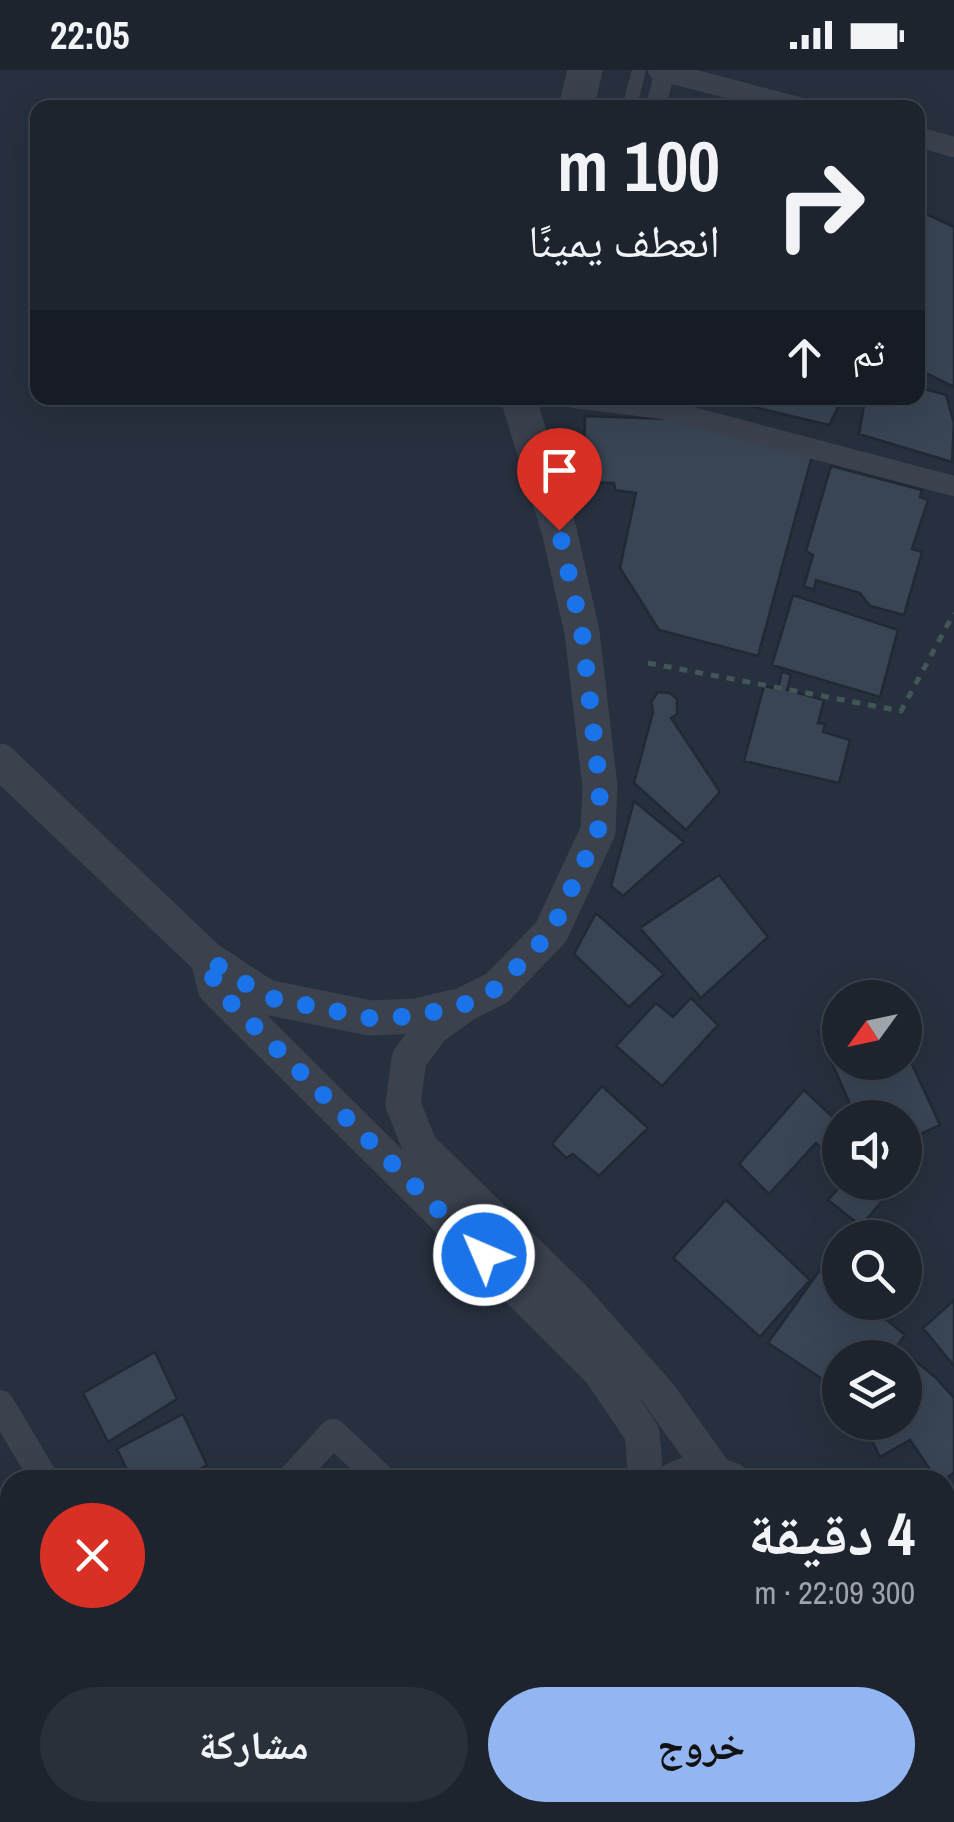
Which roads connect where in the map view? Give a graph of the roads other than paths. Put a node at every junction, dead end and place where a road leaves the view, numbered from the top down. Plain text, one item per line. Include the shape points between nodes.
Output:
1 (585, 70) edge
2 (639, 70) edge
3 (661, 71) edge
4 (578, 100) edge
5 (631, 100) edge
6 (656, 100) edge
7 (772, 100) edge
8 (925, 139) edge
9 (954, 147) edge
10 (520, 405) edge
11 (625, 405) edge
12 (954, 486) edge
13 (0, 761) edge
14 (208, 959) junction
15 (465, 1004) junction
16 (0, 1404) edge
17 (39, 1470) edge
18 (299, 1470) edge
19 (373, 1470) edge
20 (645, 1470) edge
21 (719, 1470) edge

1 - 4 street
2 - 5 lane
3 - 6 street
3 - 7 street
8 - 9 street
10 - 15 street via 582,632 600,788 598,832 551,932 497,988
11 - 12 street
13 - 14 street
14 - 15 street via 266,997 302,1007 370,1018
14 - 20 street via 216,988 599,1370 642,1433
15 - 21 street via 432,1028 409,1060 403,1104 420,1147 573,1297
16 - 17 street
18 - 19 street via 334,1433

